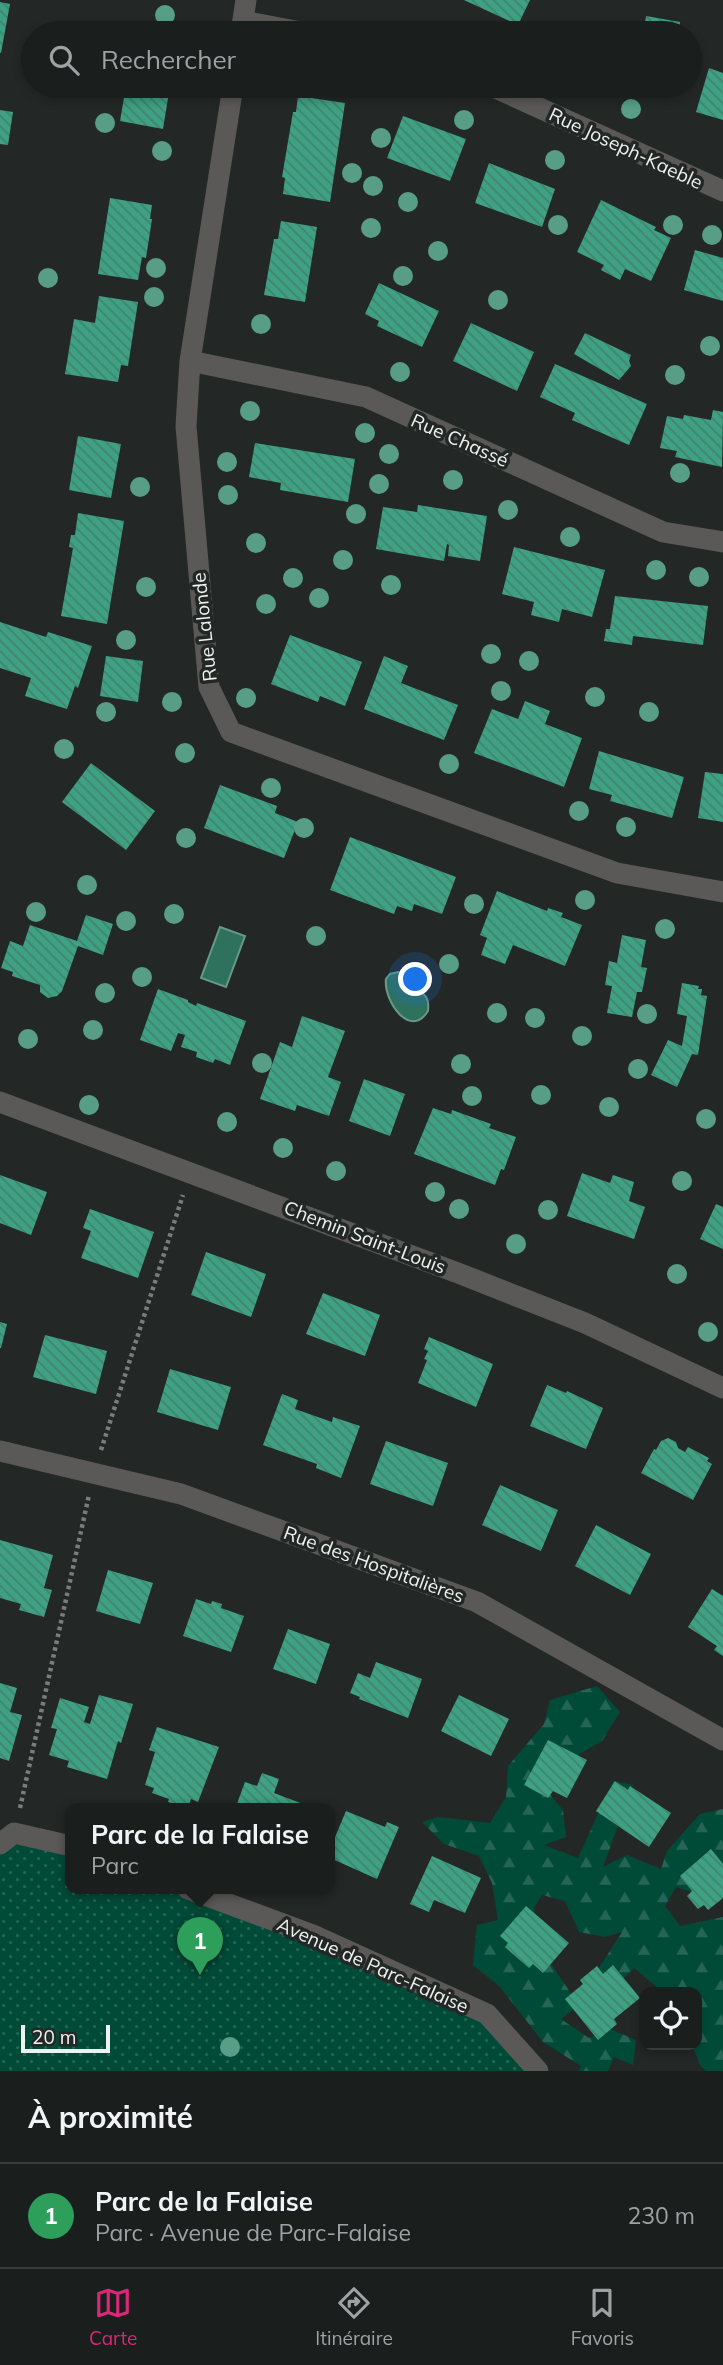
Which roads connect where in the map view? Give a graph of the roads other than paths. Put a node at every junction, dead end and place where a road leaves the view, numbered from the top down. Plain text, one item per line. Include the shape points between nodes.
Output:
1 (231, 98) edge
2 (517, 98) edge
3 (723, 191) edge
4 (190, 361) junction
5 (723, 542) edge
6 (723, 892) edge
7 (0, 1102) edge
8 (723, 1388) edge
9 (0, 1451) edge
10 (723, 1740) edge
11 (0, 1843) edge
12 (65, 1845) edge
13 (202, 1894) edge
14 (538, 2071) edge

1 - 4 street, Rue Lalonde
2 - 3 street, Rue Joseph-Kaeble
4 - 5 street, Rue Chassé via 366,397 663,532
4 - 6 street, Rue Lalonde via 186,426 209,687 231,732 617,873
7 - 8 street, Chemin Saint-Louis via 585,1323
9 - 10 street, Rue des Hospitalières via 181,1494 477,1602
11 - 12 street via 14,1833
13 - 14 street, Avenue de Parc-Falaise via 313,1935 487,2014

